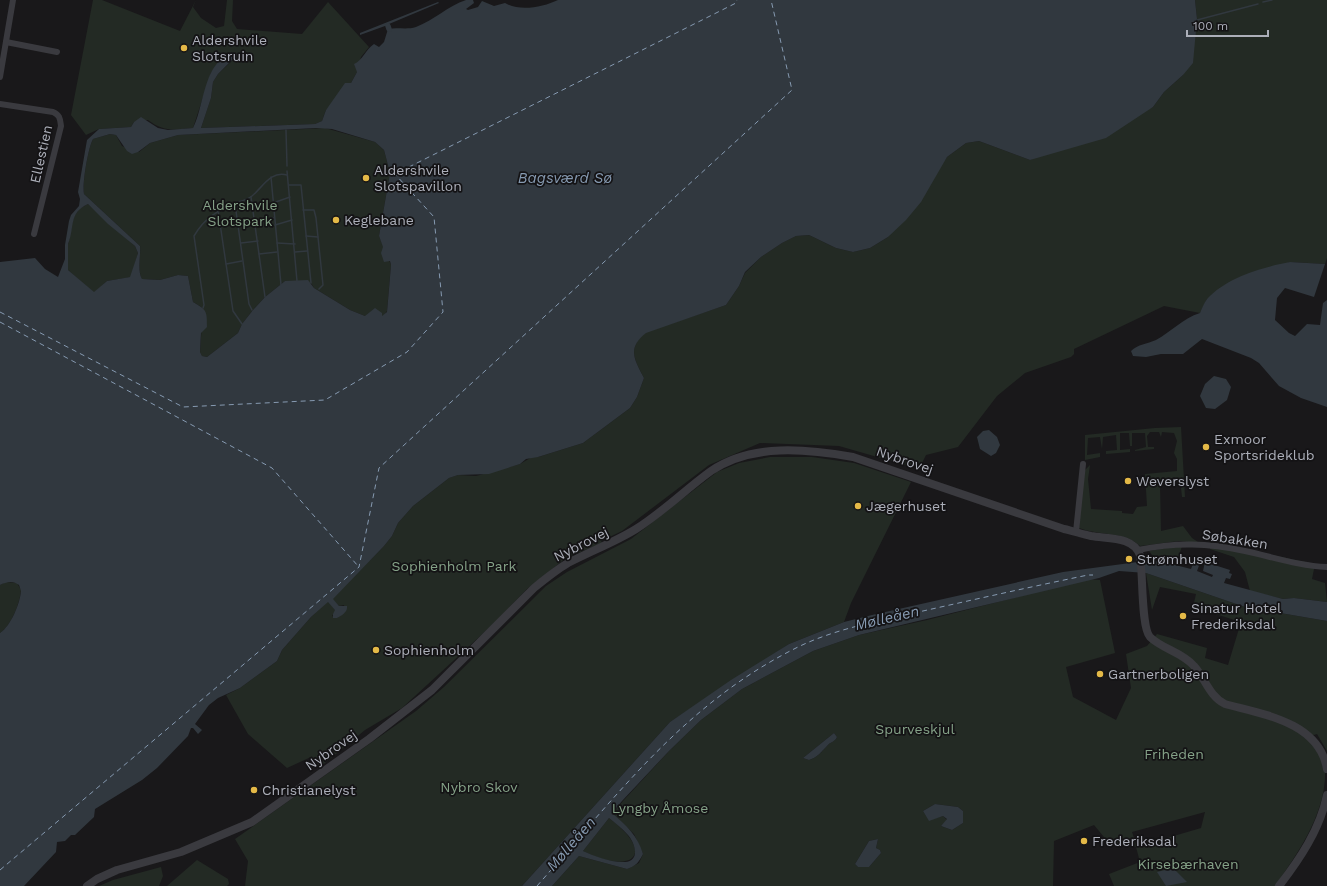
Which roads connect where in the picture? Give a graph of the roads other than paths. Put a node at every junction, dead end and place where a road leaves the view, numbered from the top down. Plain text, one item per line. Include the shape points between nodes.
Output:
1 (14, 0) edge
2 (6, 42) junction
3 (57, 52) dead end
4 (0, 76) edge
5 (0, 104) edge
6 (34, 234) dead end
7 (1083, 464) dead end
8 (1076, 532) junction
9 (1138, 550) junction
10 (1327, 567) edge
11 (1327, 768) edge
12 (1327, 795) edge
13 (87, 886) edge
14 (1279, 886) edge

1 - 2 street
2 - 3 street
2 - 4 street
5 - 6 street, Ellestien via 59,114 61,126
7 - 8 street
8 - 9 street, Nybrovej via 1129,542
8 - 13 street, Nybrovej via 853,457 792,450 737,458 712,471 639,527 568,563 552,574 534,588 416,704 252,822 181,852 117,870
9 - 10 street, Søbakken via 1182,543 1244,551 1311,566
9 - 11 street via 1141,559 1146,629 1150,637 1189,660 1217,700 1301,730 1320,748
12 - 14 street via 1322,813 1302,854

